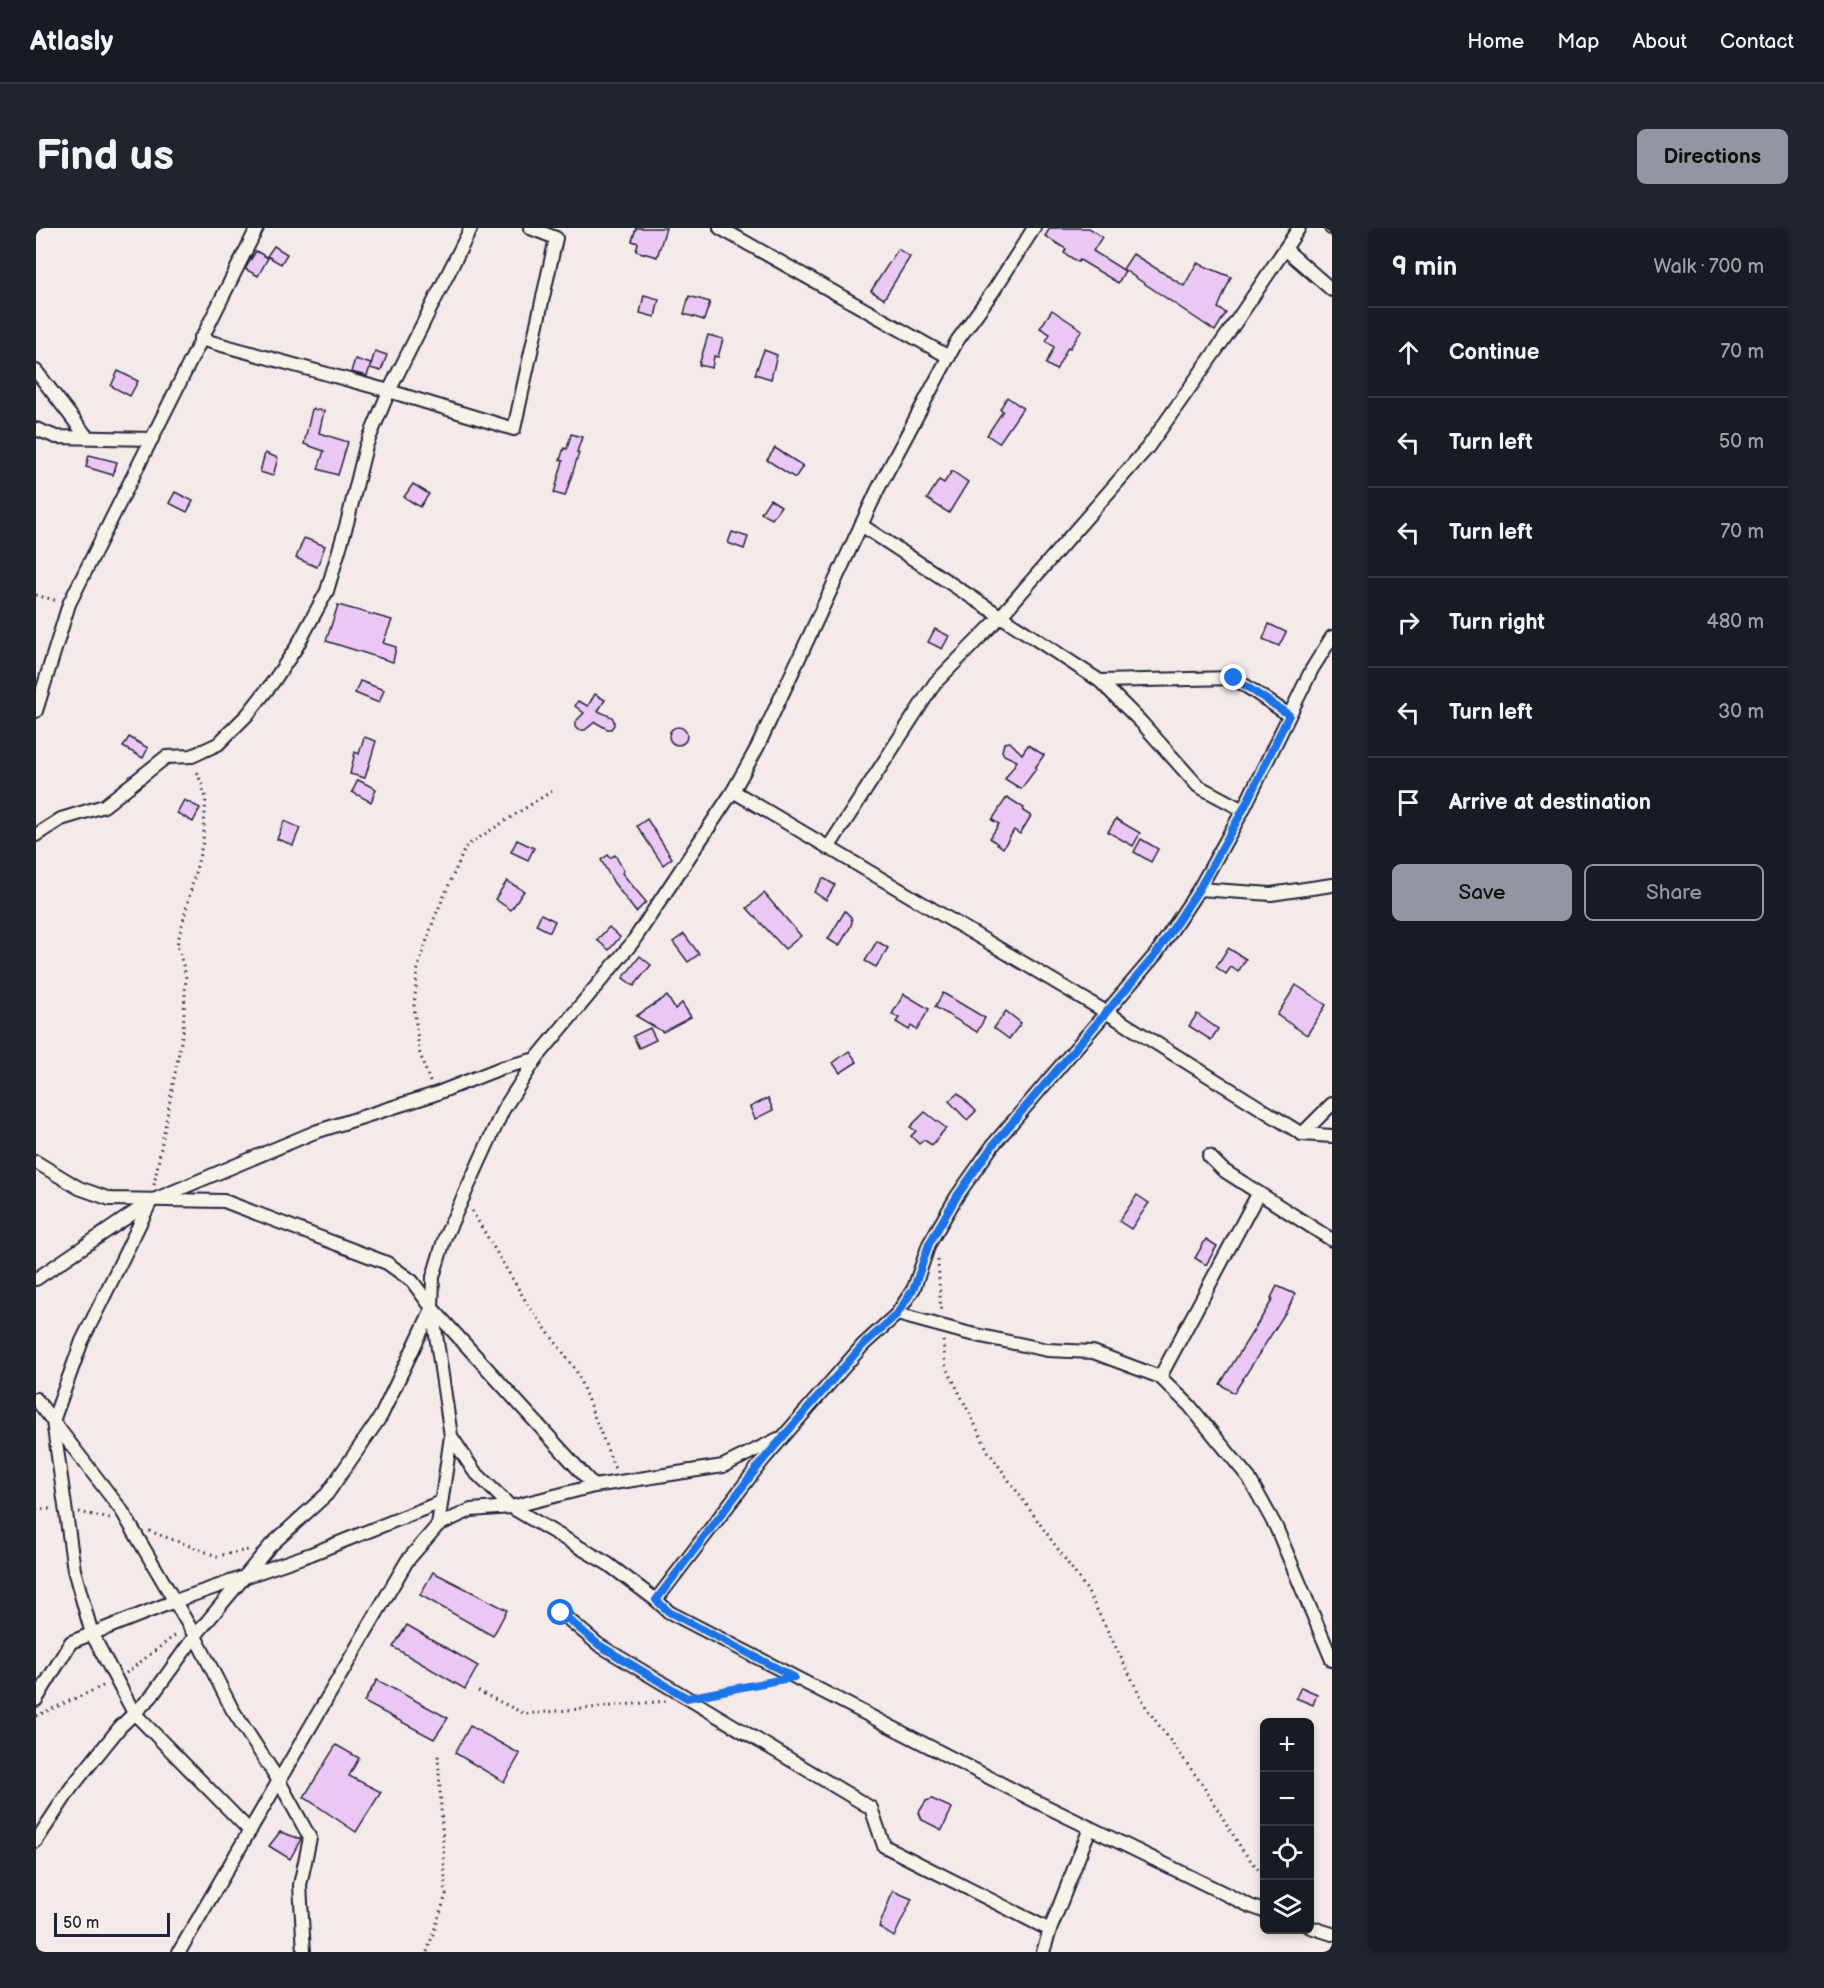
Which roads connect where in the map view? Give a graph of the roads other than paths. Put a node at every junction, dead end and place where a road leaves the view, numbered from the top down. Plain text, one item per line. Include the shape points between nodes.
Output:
1 (256, 228) edge
2 (471, 228) edge
3 (530, 228) edge
4 (1034, 228) edge
5 (1299, 228) edge
6 (725, 229) edge
7 (1285, 249) junction
8 (1332, 290) edge
9 (200, 339) junction
10 (949, 357) junction
11 (36, 371) edge
12 (389, 392) junction
13 (36, 429) edge
14 (87, 437) junction
15 (152, 439) junction
16 (861, 525) junction
17 (1000, 617) junction
18 (1332, 637) edge
19 (1100, 681) junction
20 (36, 711) edge
21 (1289, 715) junction
22 (733, 790) junction
23 (1243, 810) junction
24 (36, 835) edge
25 (828, 848) junction
26 (1332, 885) edge
27 (1199, 889) junction
28 (1106, 1012) junction
29 (536, 1059) junction
30 (1332, 1104) edge
31 (1302, 1134) junction
32 (1332, 1136) edge
33 (1209, 1156) dead end
34 (36, 1162) edge
35 (1258, 1194) junction
36 (151, 1201) junction
37 (1332, 1240) edge
38 (36, 1279) edge
39 (432, 1308) junction
40 (897, 1314) junction
41 (1160, 1377) junction
42 (36, 1399) edge
43 (53, 1421) junction
44 (785, 1435) junction
45 (451, 1436) junction
46 (594, 1486) junction
47 (441, 1502) junction
48 (511, 1507) junction
49 (438, 1525) junction
50 (245, 1576) junction
51 (656, 1600) junction
52 (175, 1601) junction
53 (561, 1613) dead end
54 (92, 1634) junction
55 (195, 1636) junction
56 (1331, 1654) edge
57 (36, 1700) edge
58 (134, 1713) junction
59 (279, 1781) junction
60 (1090, 1828) junction
61 (250, 1831) junction
62 (36, 1841) edge
63 (1260, 1910) edge
64 (1314, 1928) edge
65 (1050, 1930) junction
66 (1332, 1934) edge
67 (179, 1952) edge
68 (304, 1952) edge
69 (1043, 1952) edge

1 - 9 street
2 - 12 street
3 - 12 street via 556,238 514,429
4 - 10 street
5 - 7 street
6 - 10 street
7 - 8 street
7 - 17 street via 1148,447
9 - 12 street
9 - 15 street
10 - 16 street
11 - 14 street
12 - 24 street via 366,446 327,591 296,648 248,714 218,744 192,756 166,757 104,806 61,819
13 - 14 street via 57,437
14 - 15 street
15 - 20 street via 69,604
16 - 17 street
16 - 22 street via 757,748
17 - 19 street
17 - 25 street via 935,683
18 - 21 street
19 - 21 street via 1234,678
19 - 23 street via 1198,786
21 - 23 street
22 - 25 street
22 - 29 street via 632,943
23 - 27 street
25 - 28 street
26 - 27 street via 1271,894
27 - 28 street via 1156,954
28 - 31 street
28 - 40 street via 993,1145 957,1196 929,1244 914,1288
29 - 36 street via 315,1132
29 - 39 street via 503,1110 445,1237 433,1277
30 - 31 street
31 - 32 street
33 - 35 street
34 - 36 street via 79,1188 110,1199
35 - 37 street
35 - 41 street
36 - 38 street
36 - 39 street via 224,1201 235,1205 387,1263 412,1281
36 - 43 street via 82,1341
39 - 45 street
39 - 46 street
39 - 50 street via 381,1416 327,1494 270,1546
40 - 41 street via 1047,1350 1093,1352
40 - 44 street via 863,1345
41 - 56 street via 1189,1405 1249,1478 1276,1527
42 - 43 street
43 - 52 street via 122,1511
43 - 54 street via 74,1570
44 - 46 street via 723,1466
44 - 51 street
45 - 47 street
45 - 48 street via 474,1471
46 - 48 street
47 - 49 street
47 - 50 street
48 - 49 street via 471,1510
48 - 51 street via 608,1564
49 - 59 street via 407,1561
50 - 52 street
50 - 55 street
51 - 60 street via 669,1612
52 - 54 street
52 - 55 street
53 - 65 street via 599,1645 871,1808 884,1846
54 - 57 street via 71,1642
54 - 58 street
55 - 58 street via 151,1697
55 - 59 street via 232,1709
58 - 61 street
58 - 62 street via 71,1788
59 - 61 street
59 - 68 street via 310,1838 300,1885
60 - 63 street
60 - 65 street
61 - 67 street
64 - 66 street
65 - 69 street

